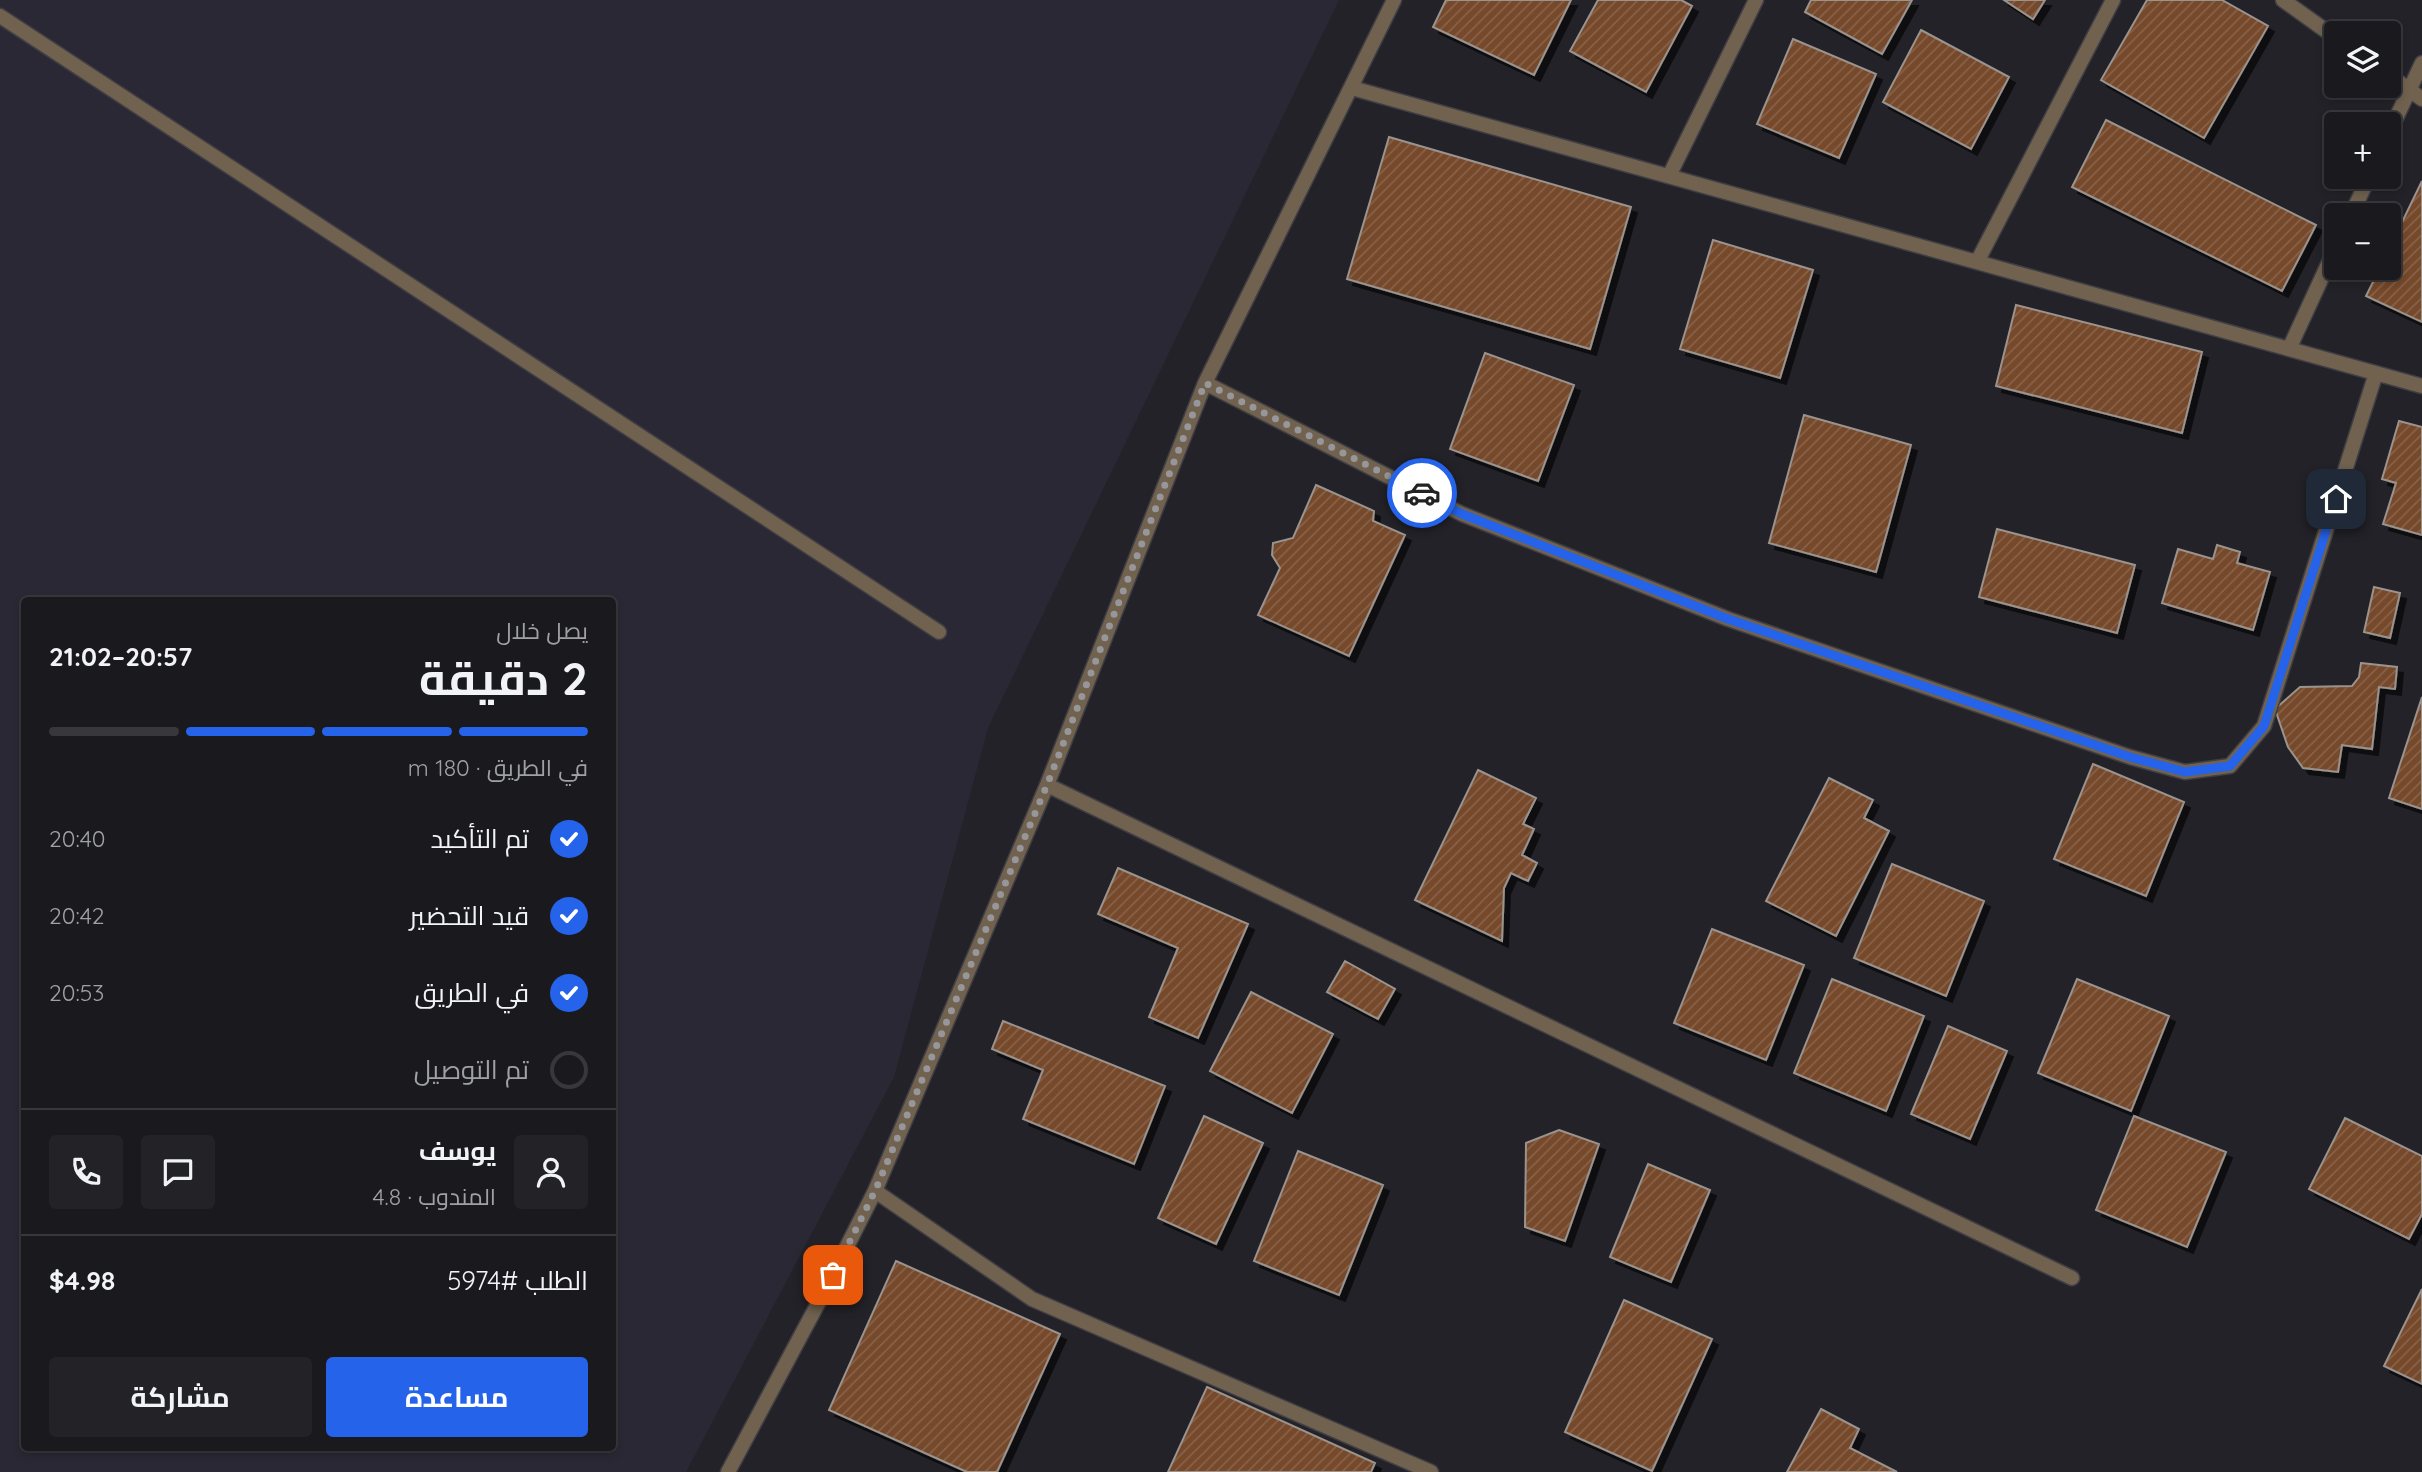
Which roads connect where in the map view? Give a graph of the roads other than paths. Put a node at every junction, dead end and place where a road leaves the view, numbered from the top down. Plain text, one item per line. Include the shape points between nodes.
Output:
1 (1394, 0) edge
2 (1756, 0) edge
3 (2113, 0) edge
4 (2283, 0) edge
5 (0, 16) edge
6 (2324, 29) edge
7 (2422, 63) edge
8 (2401, 84) edge
9 (1352, 88) junction
10 (2409, 90) junction
11 (2422, 99) edge
12 (2399, 112) edge
13 (1669, 176) junction
14 (1977, 262) junction
15 (2324, 273) edge
16 (2289, 349) junction
17 (2376, 373) junction
18 (1205, 383) junction
19 (2422, 386) edge
20 (939, 632) dead end
21 (1047, 785) junction
22 (875, 1191) junction
23 (2072, 1278) dead end
24 (727, 1472) edge
25 (1431, 1472) edge

1 - 9 street
2 - 13 street
3 - 14 street
4 - 6 street
5 - 20 street
7 - 10 street
8 - 10 street
9 - 13 street
9 - 18 street
10 - 11 street
10 - 12 street
13 - 14 street
14 - 16 street
15 - 16 street
16 - 17 street
17 - 18 street via 2264,726 2230,766 2185,772 1741,624 1462,514
17 - 19 street
18 - 21 street
21 - 22 street
21 - 23 street
22 - 24 street
22 - 25 street via 1032,1299

